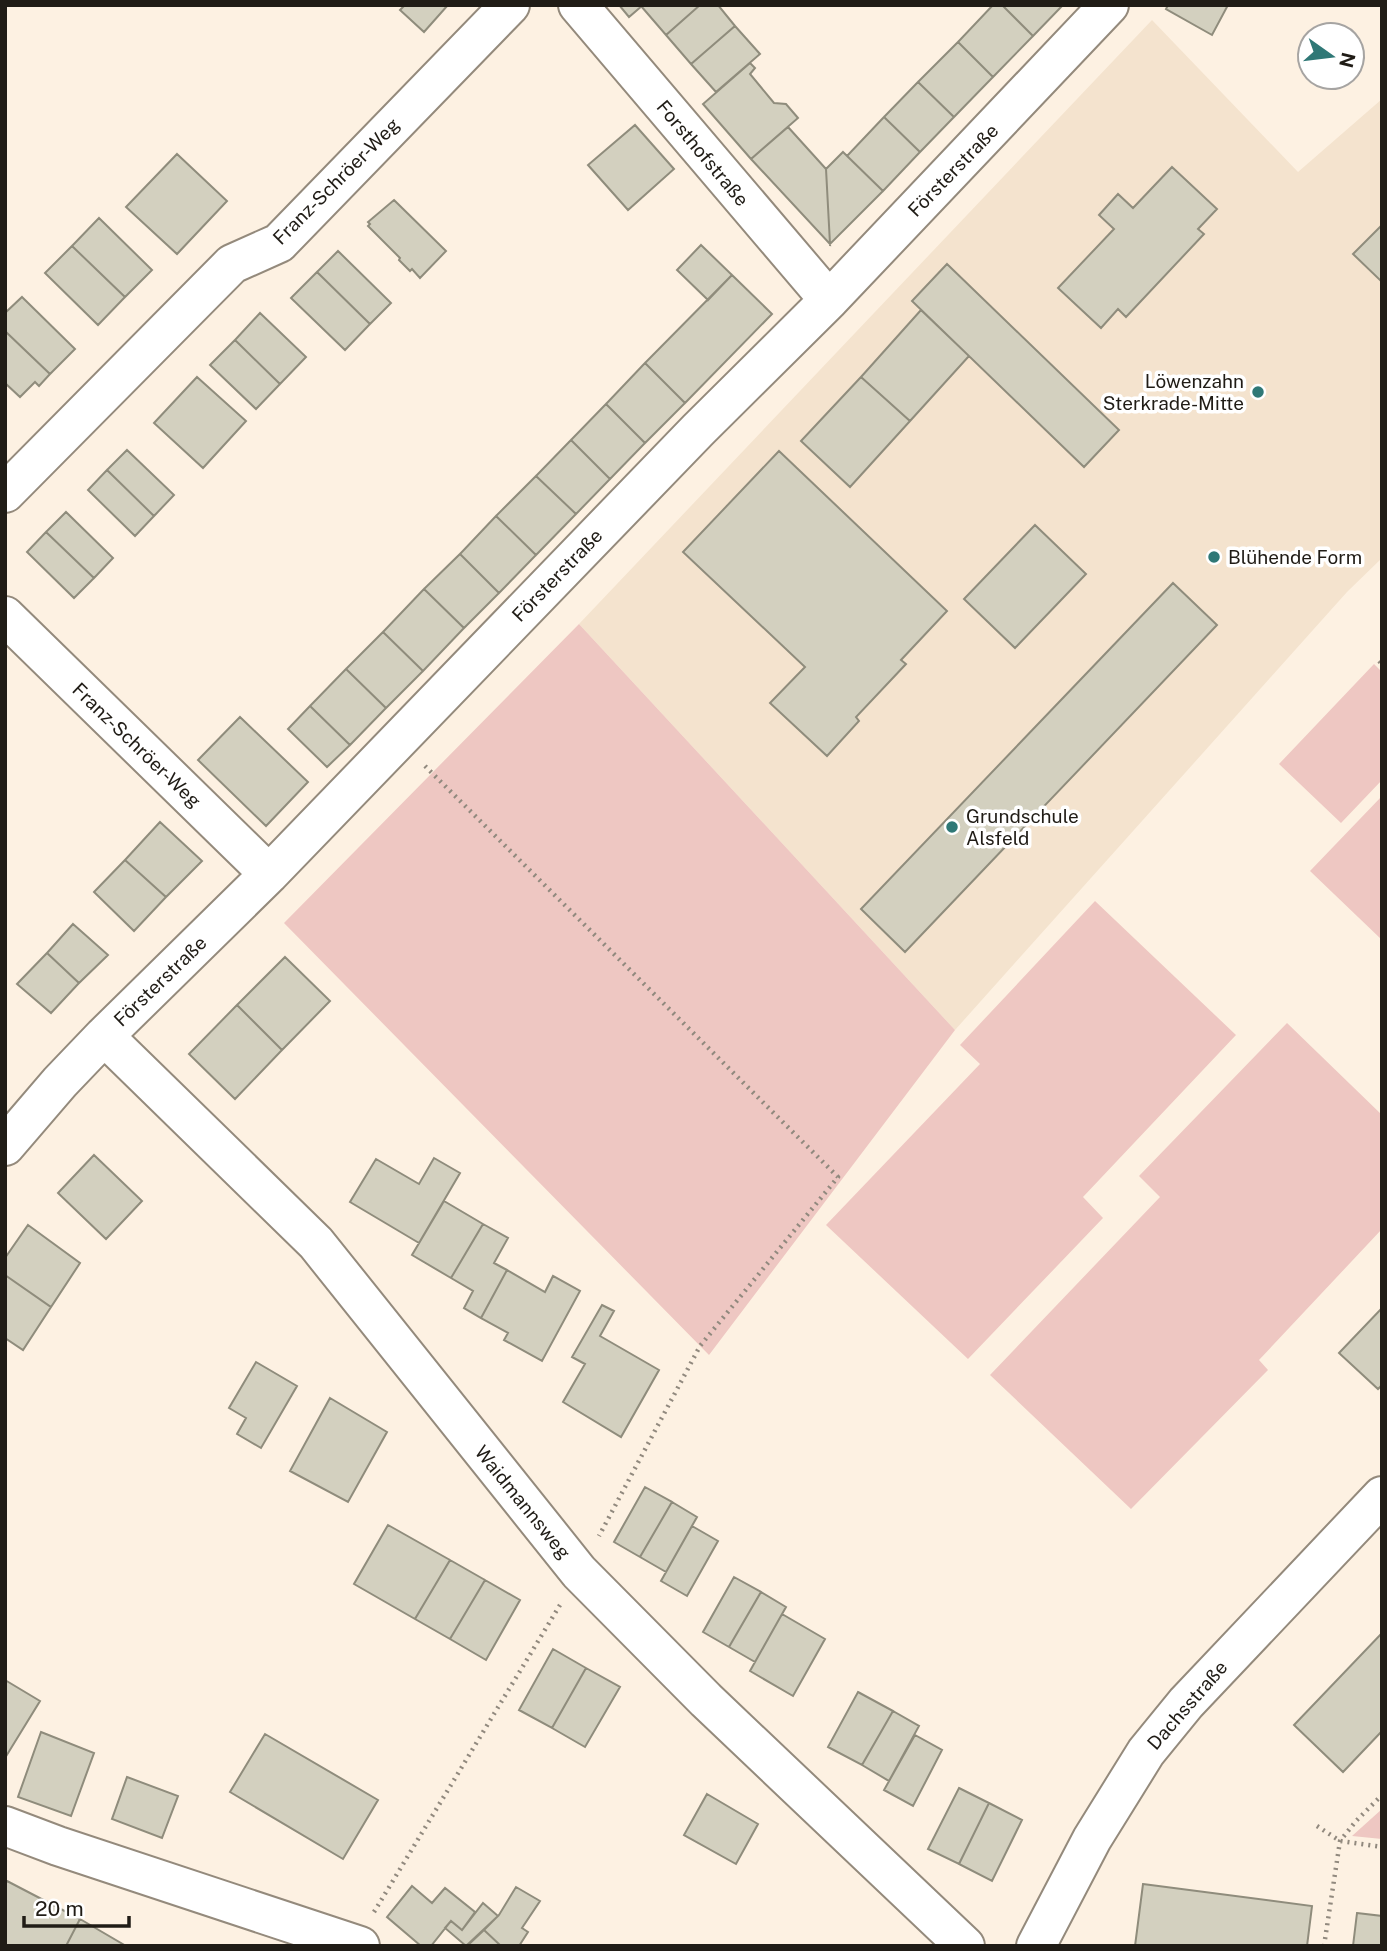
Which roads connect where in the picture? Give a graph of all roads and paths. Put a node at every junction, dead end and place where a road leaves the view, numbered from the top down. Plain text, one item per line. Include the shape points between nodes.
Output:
1 (510, 5) edge
2 (578, 5) edge
3 (1109, 5) edge
4 (829, 300) junction
5 (5, 493) edge
6 (5, 616) edge
7 (399, 740) junction
8 (269, 874) junction
9 (104, 1036) junction
10 (5, 1146) edge
11 (1382, 1496) edge
12 (579, 1573) junction
13 (1382, 1795) edge
14 (5, 1826) edge
15 (1317, 1826) dead end
16 (1340, 1841) junction
17 (1382, 1847) edge
18 (358, 1945) edge
19 (965, 1946) edge
20 (1036, 1946) edge
21 (1324, 1946) edge

1 - 5 street, Franz-Schröer-Weg via 279,243 232,264
2 - 4 street, Forsthofstraße
3 - 4 street, Försterstraße
4 - 7 street, Försterstraße
6 - 8 street, Franz-Schröer-Weg
7 - 8 street, Försterstraße
7 - 12 path via 838,1177 700,1346
8 - 9 street, Försterstraße
9 - 10 street, Försterstraße
9 - 12 street, Waidmannsweg via 316,1244
11 - 20 street, Dachsstraße via 1186,1703 1146,1752 1092,1839
12 - 18 path
12 - 19 street, Waidmannsweg
13 - 16 path
14 - 18 street
15 - 16 path
16 - 17 path
16 - 21 path

